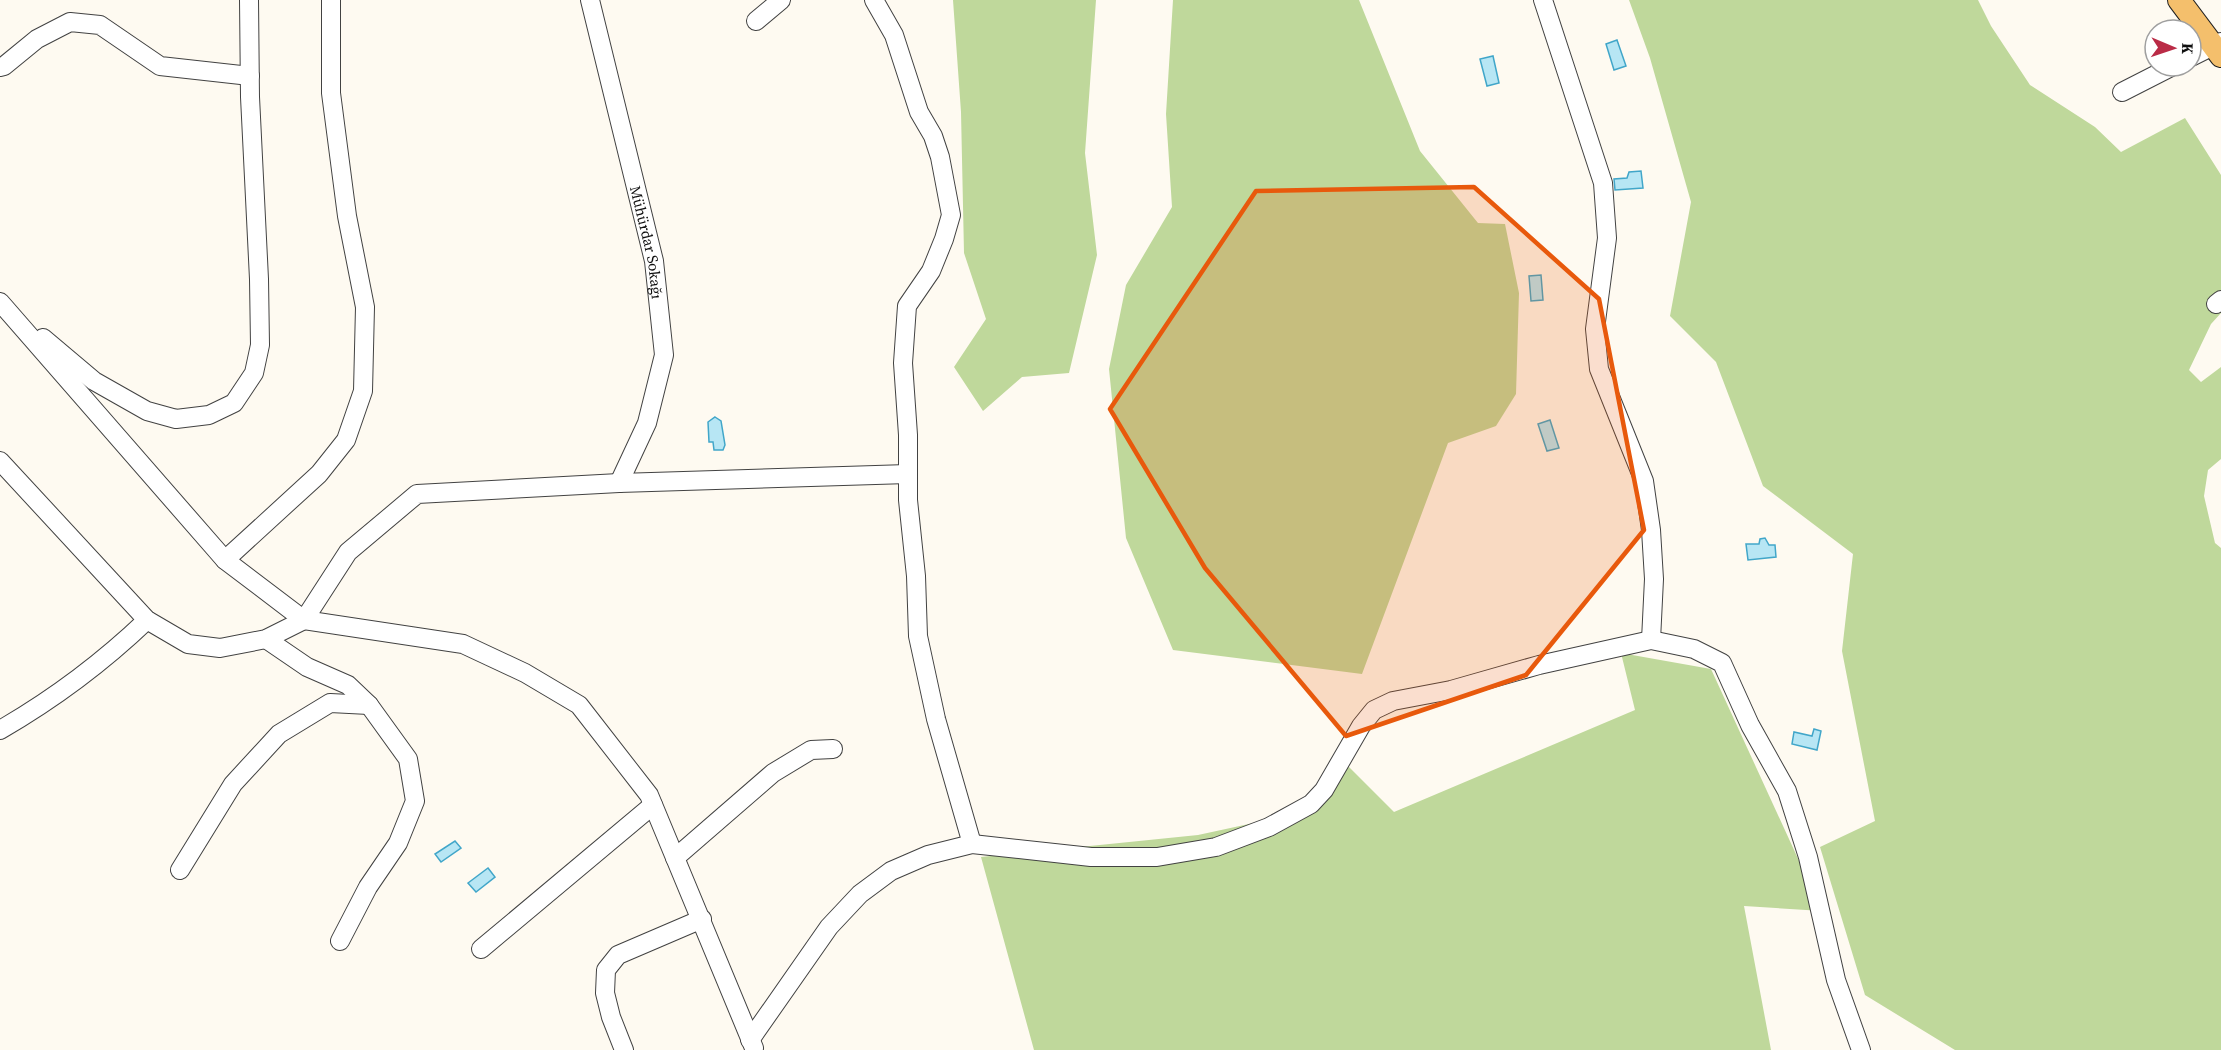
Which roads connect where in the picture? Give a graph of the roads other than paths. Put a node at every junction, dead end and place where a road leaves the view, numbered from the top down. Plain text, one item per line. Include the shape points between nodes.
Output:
1 (249, 0) edge
2 (331, 0) edge
3 (590, 0) edge
4 (781, 0) edge
5 (874, 0) edge
6 (1543, 0) edge
7 (2180, 0) edge
8 (756, 21) dead end
9 (2219, 48) edge
10 (2203, 53) edge
11 (0, 67) edge
12 (250, 76) junction
13 (2149, 78) edge
14 (2122, 92) dead end
15 (1, 303) edge
16 (0, 461) edge
17 (908, 474) junction
18 (619, 483) junction
19 (225, 560) junction
20 (147, 620) junction
21 (304, 620) junction
22 (266, 639) junction
23 (1651, 640) junction
24 (369, 705) junction
25 (0, 730) edge
26 (833, 749) dead end
27 (653, 805) junction
28 (972, 844) junction
29 (675, 858) junction
30 (180, 870) dead end
31 (702, 919) junction
32 (340, 941) dead end
33 (481, 950) dead end
34 (752, 1045) edge
35 (624, 1050) edge
36 (1862, 1050) edge

1 - 12 street
2 - 19 street via 331,93 347,216 365,307 363,391 346,440 319,474
3 - 18 street, Mühürdar Sokağı via 654,261 664,354 647,423
4 - 8 street
5 - 17 street via 894,35 919,112 933,136 951,214 931,271 908,306 903,363
6 - 23 street via 1603,183 1607,238 1595,329 1599,369 1644,481 1654,579
7 - 9 main road
9 - 10 street
11 - 12 street via 37,39 70,22 100,25 160,66
12 - 15 street via 260,345 254,373 234,404 208,415 176,418 147,411 94,381
13 - 14 street
15 - 19 street
16 - 20 street
17 - 18 street
17 - 28 street via 918,636 936,719
18 - 21 street via 417,494 348,552
19 - 21 street
20 - 22 street via 188,644 220,648
20 - 25 street via 58,692
21 - 22 street
21 - 27 street via 464,644 525,673 579,705
22 - 24 street via 307,667 348,685
23 - 28 street via 1393,701 1374,710 1324,790 1311,804 1269,827 1216,847 1157,857 1090,857
23 - 36 street via 1695,650 1722,663 1750,725 1787,791 1808,857 1836,980
24 - 30 street via 330,704 279,734 232,784
24 - 32 street via 408,759 415,801 398,843 368,887
26 - 29 street via 811,750 773,773
27 - 29 street
27 - 33 street
28 - 34 street via 928,855 891,872 860,894 829,927
29 - 31 street
31 - 34 street
31 - 35 street via 618,955 606,970 605,993

